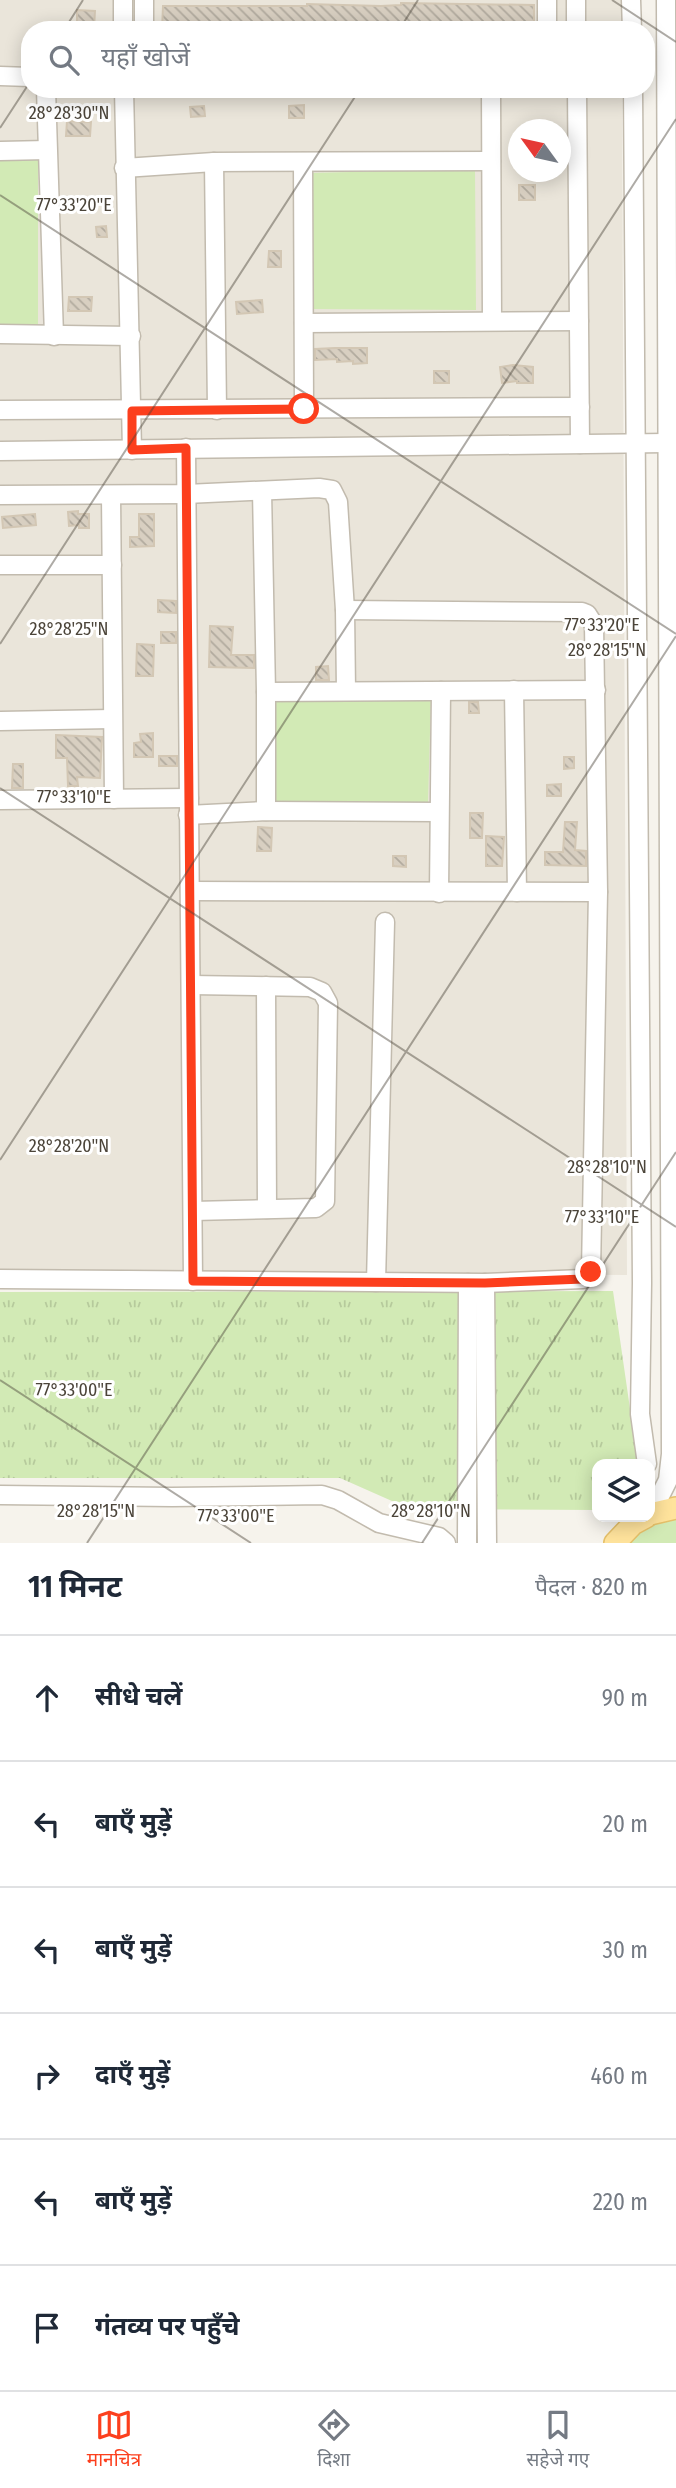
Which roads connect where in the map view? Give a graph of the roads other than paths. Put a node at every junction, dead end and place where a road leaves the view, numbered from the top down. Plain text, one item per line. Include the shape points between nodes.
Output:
1 (123, 0) edge
2 (144, 0) edge
3 (547, 0) edge
4 (576, 0) edge
5 (631, 0) edge
6 (666, 0) edge
7 (123, 21) edge
8 (144, 21) edge
9 (547, 21) edge
10 (576, 21) edge
11 (632, 21) edge
12 (0, 76) edge
13 (21, 77) edge
14 (46, 98) edge
15 (124, 98) edge
16 (491, 98) edge
17 (577, 98) edge
18 (633, 98) edge
19 (47, 150) junction
20 (0, 151) edge
21 (491, 161) junction
22 (214, 162) junction
23 (303, 162) junction
24 (124, 168) junction
25 (492, 321) junction
26 (579, 321) junction
27 (304, 323) junction
28 (0, 334) edge
29 (54, 336) junction
30 (131, 336) junction
31 (580, 407) junction
32 (304, 409) junction
33 (0, 410) edge
34 (217, 410) junction
35 (132, 411) junction
36 (666, 443) junction
37 (580, 444) junction
38 (637, 444) junction
39 (186, 448) junction
40 (132, 450) junction
41 (0, 451) edge
42 (262, 491) junction
43 (186, 494) junction
44 (0, 495) edge
45 (111, 495) junction
46 (0, 565) edge
47 (112, 565) junction
48 (672, 575) edge
49 (345, 610) junction
50 (514, 690) junction
51 (596, 690) junction
52 (346, 691) junction
53 (441, 691) junction
54 (267, 692) junction
55 (112, 719) junction
56 (0, 721) edge
57 (114, 799) junction
58 (0, 800) edge
59 (188, 806) junction
60 (266, 811) junction
61 (438, 812) junction
62 (190, 891) junction
63 (517, 892) junction
64 (598, 892) junction
65 (439, 893) junction
66 (385, 922) dead end
67 (191, 985) junction
68 (266, 986) junction
69 (267, 1209) junction
70 (193, 1211) junction
71 (0, 1279) edge
72 (193, 1281) junction
73 (376, 1282) junction
74 (477, 1283) junction
75 (646, 1459) edge
76 (0, 1495) edge
77 (655, 1500) edge
78 (676, 1508) edge
79 (655, 1513) edge
80 (637, 1522) edge
81 (612, 1542) edge
82 (446, 1543) edge
83 (467, 1543) edge
84 (487, 1543) edge

1 - 7 street
2 - 8 street
3 - 9 street
4 - 10 street
5 - 11 street
6 - 36 street
12 - 13 street
14 - 19 street
15 - 24 street
16 - 21 street
17 - 26 street
18 - 38 street
19 - 20 street
19 - 29 street
21 - 23 street
21 - 25 street
22 - 23 street
22 - 24 street
22 - 34 street
23 - 27 street
24 - 30 street
25 - 26 street
25 - 27 street
26 - 31 street
27 - 32 street
28 - 29 street
29 - 30 street
30 - 35 street
31 - 32 street
31 - 37 street
32 - 34 street
33 - 35 street
34 - 35 street
35 - 40 street
36 - 38 street
36 - 48 street
37 - 38 street
37 - 39 street
38 - 75 street via 640,1414
39 - 40 street
39 - 43 street
40 - 41 street
42 - 43 street
42 - 49 street via 319,488 335,495
42 - 54 street
43 - 45 street
43 - 59 street
44 - 45 street
45 - 47 street
46 - 47 street
47 - 55 street
48 - 77 street via 671,1454 668,1480
49 - 51 street via 582,612 594,625
49 - 52 street
50 - 51 street
50 - 53 street
50 - 63 street
51 - 64 street
52 - 53 street
52 - 54 street
53 - 61 street
54 - 60 street
55 - 56 street
55 - 57 street
57 - 58 street
57 - 59 street
59 - 60 street
59 - 62 street
60 - 61 street
61 - 65 street
62 - 65 street
62 - 67 street
63 - 64 street
63 - 65 street
64 - 74 street via 591,1272 583,1279
66 - 73 street
67 - 68 street
67 - 70 street
68 - 69 street
68 - 69 street via 310,987 322,992 328,1003 325,1200 316,1208
69 - 70 street
70 - 72 street
71 - 72 street
72 - 73 street
73 - 74 street
74 - 83 street
74 - 84 street
76 - 82 street via 322,1494 379,1523 439,1537
78 - 79 main road
80 - 81 main road

